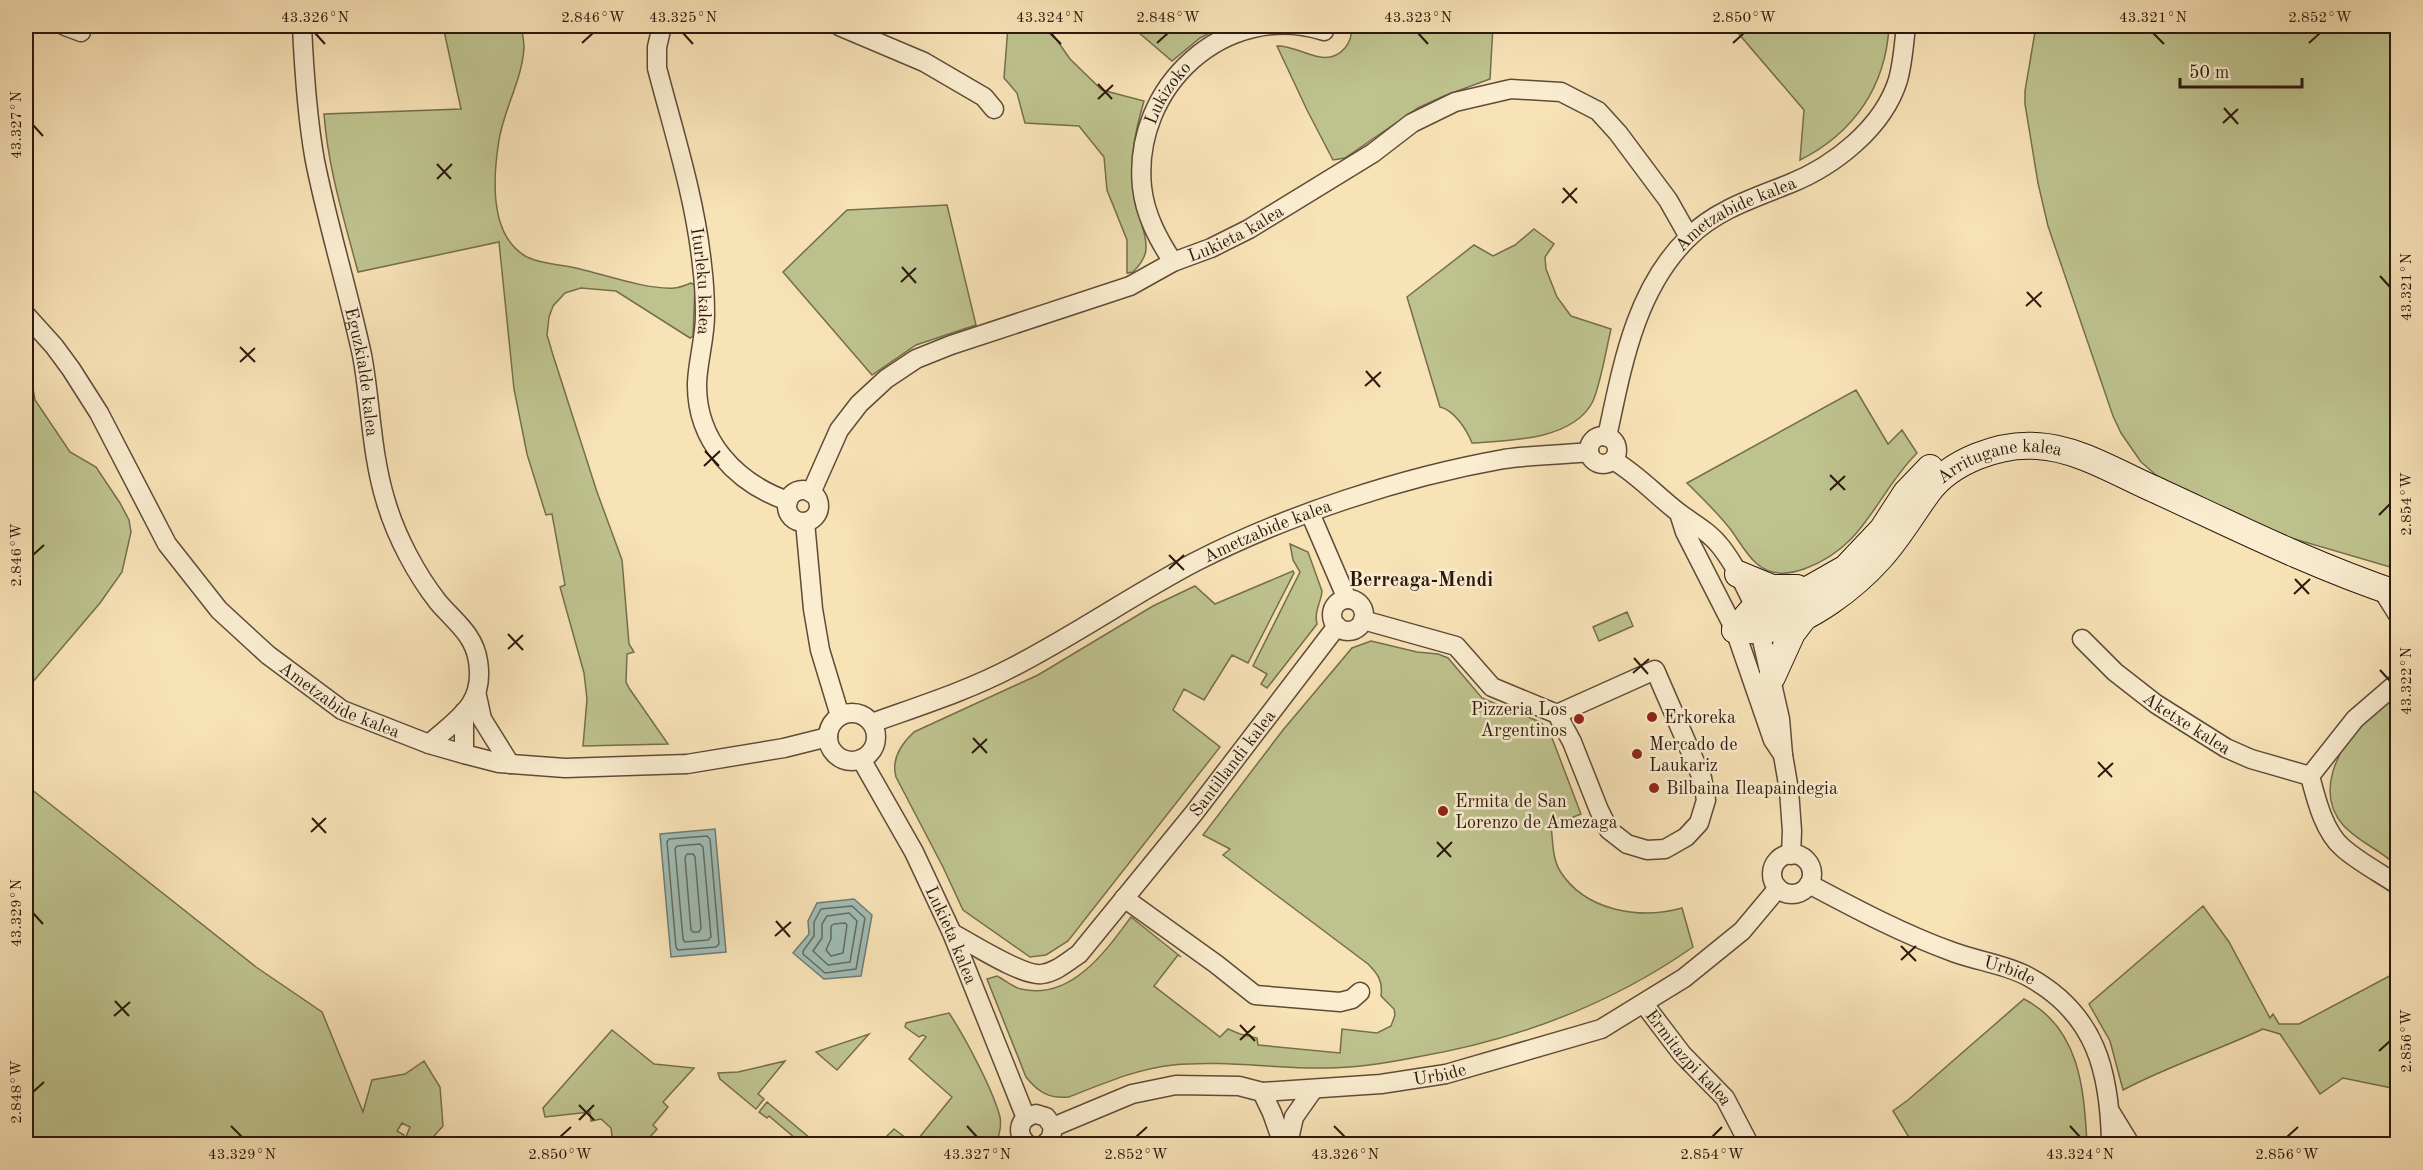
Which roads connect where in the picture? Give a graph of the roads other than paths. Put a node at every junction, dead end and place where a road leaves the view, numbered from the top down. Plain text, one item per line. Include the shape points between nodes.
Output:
1 (302, 26) edge
2 (662, 26) edge
3 (839, 26) edge
4 (1906, 26) edge
5 (1324, 31) dead end
6 (994, 109) dead end
7 (1668, 200) junction
8 (1707, 222) junction
9 (1689, 237) junction
10 (1173, 262) junction
11 (26, 315) edge
12 (1607, 437) junction
13 (1589, 452) junction
14 (1612, 460) junction
15 (811, 493) junction
16 (788, 501) junction
17 (1310, 513) junction
18 (1679, 513) junction
19 (805, 522) junction
20 (2238, 528) junction
21 (1738, 574) junction
22 (1815, 585) junction
23 (2389, 591) edge
24 (1347, 599) junction
25 (2397, 615) edge
26 (1805, 616) junction
27 (1364, 620) junction
28 (1750, 623) junction
29 (1337, 626) junction
30 (2082, 639) dead end
31 (1772, 677) junction
32 (2397, 681) edge
33 (477, 696) junction
34 (464, 712) junction
35 (1557, 714) junction
36 (840, 716) junction
37 (482, 719) junction
38 (872, 723) junction
39 (828, 737) junction
40 (429, 744) junction
41 (465, 754) junction
42 (1783, 754) junction
43 (861, 759) junction
44 (510, 764) junction
45 (2310, 776) junction
46 (1791, 855) junction
47 (1809, 884) junction
48 (2397, 885) edge
49 (1778, 888) junction
50 (1124, 898) junction
51 (952, 933) junction
52 (1360, 992) dead end
53 (1644, 1004) junction
54 (1313, 1090) junction
55 (1286, 1091) junction
56 (1262, 1092) junction
57 (2111, 1112) junction
58 (1272, 1113) junction
59 (1294, 1117) junction
60 (1026, 1118) junction
61 (1053, 1127) junction
62 (1027, 1144) edge
63 (1045, 1144) edge
64 (1283, 1144) edge
65 (1288, 1144) edge
66 (1749, 1144) edge
67 (2111, 1144) edge
68 (2130, 1144) edge

1 - 33 street, Eguzkialde kalea via 315,159 362,356 386,502 406,551 437,601 471,637 478,660
2 - 16 street, Iturleku kalea via 657,68 692,201 702,264 705,316 698,405 712,444 724,460 740,476
3 - 6 street via 924,62 965,84
4 - 8 street, Ametzabide kalea via 1902,62 1893,91 1869,127 1846,150 1819,169 1750,198
5 - 10 street, Lukizoko via 1308,26 1277,26 1244,31 1218,41 1198,54 1163,93 1144,140 1142,189 1158,240
7 - 8 street, Lukieta kalea
7 - 9 street, Lukieta kalea
7 - 10 street, Lukieta kalea via 1598,111 1561,92 1511,89 1455,102 1412,123 1373,153 1249,229
8 - 9 street, Ametzabide kalea
9 - 12 street, Ametzabide kalea via 1662,267 1626,348
10 - 15 street, Lukieta kalea via 1130,285 916,359 886,379 845,421
11 - 40 street, Ametzabide kalea via 71,369 99,413 167,544 219,610 268,655 342,710
12 - 13 street via 1594,440
12 - 14 street via 1616,445 1617,453
13 - 14 street via 1600,464
13 - 17 street, Ametzabide kalea via 1505,459 1403,482
14 - 18 street
15 - 16 street via 797,492
15 - 19 street via 818,509 814,518
16 - 19 street via 791,516
17 - 24 street
17 - 38 street, Ametzabide kalea via 1195,562 1011,668
18 - 21 street via 1719,545
18 - 28 street via 1685,532
19 - 36 street via 820,650
20 - 22 street, Arritugane kalea via 2121,458 2073,435 2045,429 2019,430 1958,448 1928,469 1906,493 1882,531 1853,561
20 - 23 street, Arritugane kalea
20 - 26 street, Arritugane kalea via 2074,454 2037,446 1995,449 1959,465 1929,490 1881,557 1856,582
21 - 22 street via 1772,588
21 - 28 street
22 - 28 street, Arritugane kalea
23 - 25 street
24 - 27 street via 1361,605
24 - 29 street via 1338,603 1333,612
26 - 28 street via 1774,628
26 - 31 street via 1792,633
27 - 29 street via 1352,630
27 - 35 street via 1456,646 1492,687
28 - 31 street
28 - 42 street via 1773,740
29 - 50 street, Santillandi kalea
30 - 45 street, Aketxe kalea via 2115,672 2156,704 2226,748
31 - 42 street
32 - 45 street via 2355,719
33 - 34 street
33 - 37 street, Eguzkialde kalea
34 - 40 street
34 - 41 street
35 - 35 street via 1609,830 1627,844 1647,850 1665,849 1686,837 1699,823 1706,800 1702,778 1654,670
36 - 38 street via 861,714
36 - 39 street
37 - 41 street
37 - 44 street, Eguzkialde kalea
38 - 43 street via 876,744
39 - 43 street via 839,757
39 - 44 street, Ametzabide kalea via 687,764 565,768
40 - 41 street, Ametzabide kalea
41 - 44 street, Ametzabide kalea
42 - 46 street via 1789,790
43 - 51 street, Lukieta kalea via 914,852
45 - 48 street via 2328,828 2341,847
46 - 47 street via 1802,858 1810,867
46 - 49 street via 1775,864 1772,876
47 - 49 street via 1794,894
47 - 57 street, Urbide via 1890,926 1953,952 2026,975 2054,995 2077,1015 2101,1058
49 - 53 street, Urbide via 1742,932
50 - 51 street, Santillandi kalea via 1079,954 1058,969 1040,975 1022,972
50 - 52 street via 1255,995 1340,1002
51 - 60 street, Lukieta kalea
53 - 54 street, Urbide via 1601,1029 1502,1060 1446,1074
53 - 66 street, Ermitazpi kalea via 1682,1054 1725,1098
54 - 55 street, Urbide
54 - 59 street
55 - 56 street, Urbide
55 - 58 street
55 - 59 street
56 - 58 street
56 - 61 street, Urbide via 1239,1086 1176,1085 1132,1094
57 - 67 street, Urbide
57 - 68 street
58 - 64 street
59 - 65 street
60 - 61 street via 1041,1115
60 - 62 street, Lukieta kalea via 1020,1131
61 - 63 street

